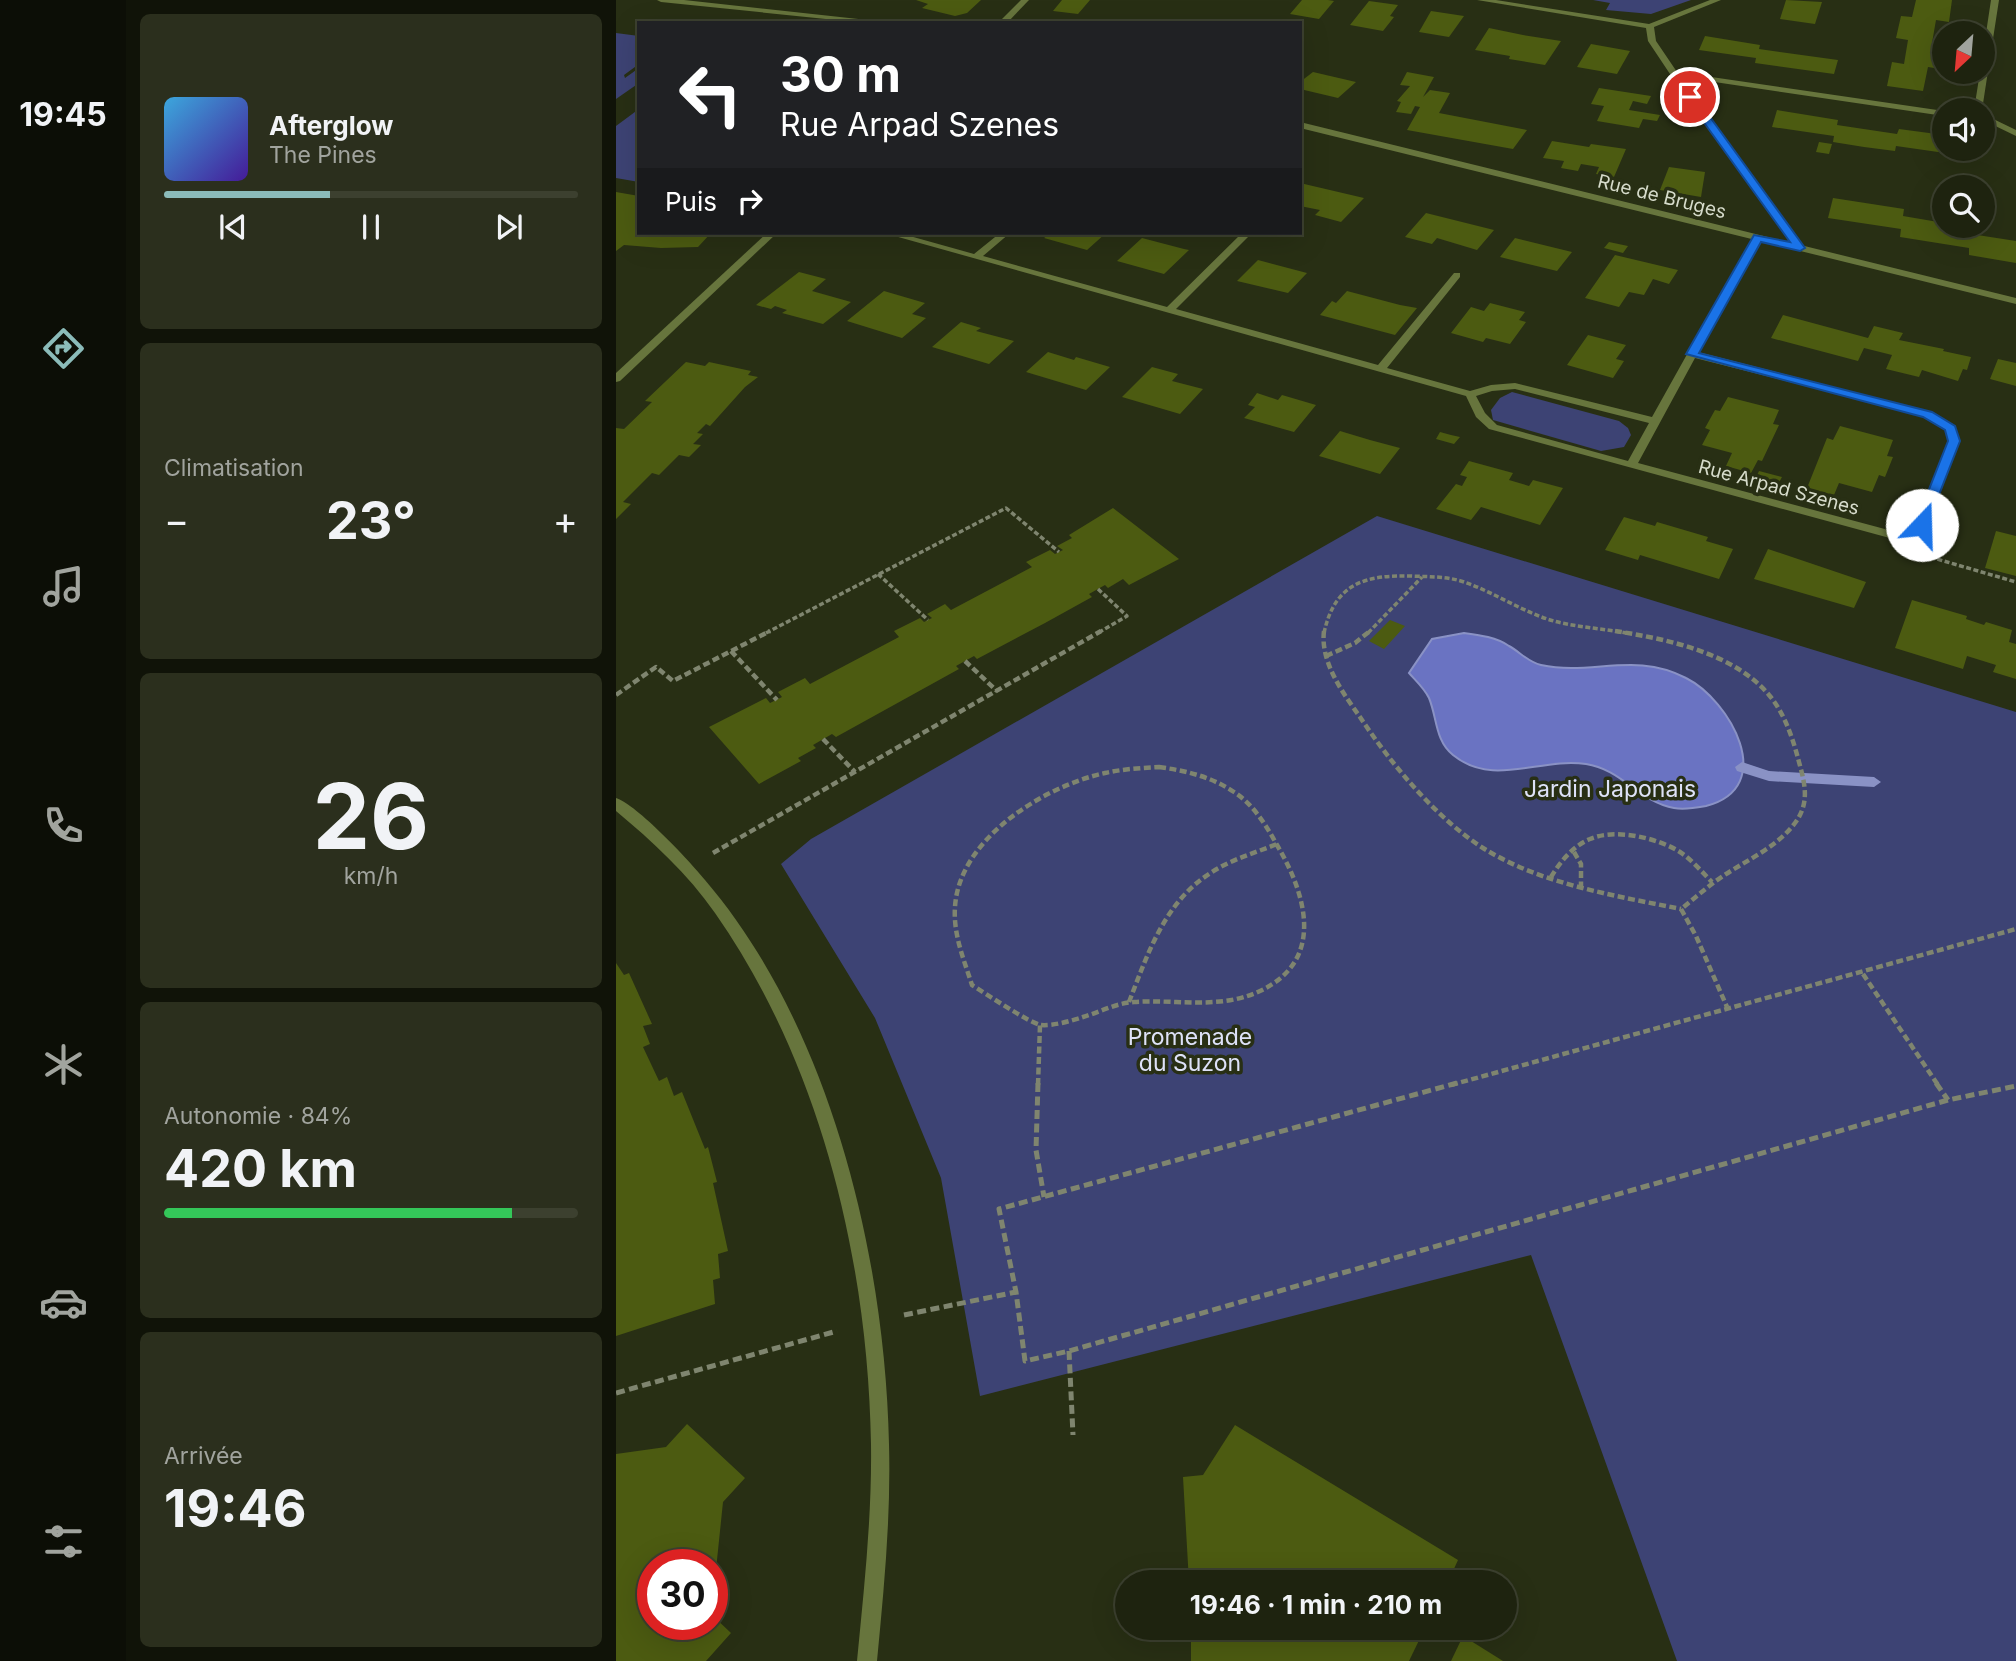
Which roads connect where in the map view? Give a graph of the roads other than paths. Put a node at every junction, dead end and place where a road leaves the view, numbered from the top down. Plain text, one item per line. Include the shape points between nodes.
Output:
1 (661, 0) edge
2 (1026, 0) edge
3 (1481, 0) edge
4 (1717, 0) edge
5 (1995, 0) edge
6 (871, 21) edge
7 (1004, 21) edge
8 (1650, 26) junction
9 (1674, 74) junction
10 (1980, 98) edge
11 (1932, 112) edge
12 (1995, 123) edge
13 (1302, 125) edge
14 (2016, 133) edge
15 (770, 235) edge
16 (897, 235) edge
17 (1003, 235) edge
18 (1245, 235) edge
19 (1757, 238) junction
20 (1800, 248) junction
21 (977, 256) junction
22 (1457, 275) dead end
23 (2016, 301) edge
24 (1168, 311) junction
25 (1692, 354) junction
26 (1381, 369) junction
27 (616, 379) edge
28 (1470, 394) junction
29 (1655, 421) junction
30 (1631, 465) junction
31 (616, 803) edge
32 (867, 1661) edge

1 - 6 street
2 - 7 street
3 - 8 street
4 - 8 street
5 - 10 street
8 - 9 street via 1652,41
9 - 11 street
9 - 20 street
12 - 14 street
13 - 19 street, Rue de Bruges
15 - 27 street
16 - 21 street
17 - 21 street
18 - 24 street
19 - 20 street, Rue de Bruges
19 - 25 street
20 - 23 street, Rue de Bruges
21 - 24 street
22 - 26 street
24 - 26 street
25 - 29 street
25 - 30 street, Rue Arpad Szenes via 1927,414 1951,428 1954,441 1922,525 1897,536
26 - 28 street
28 - 29 street via 1515,386
28 - 30 street, Rue Arpad Szenes via 1480,415 1493,427
29 - 30 street
31 - 32 street via 687,869 742,939 824,1109 854,1221 871,1323 880,1447 877,1564

